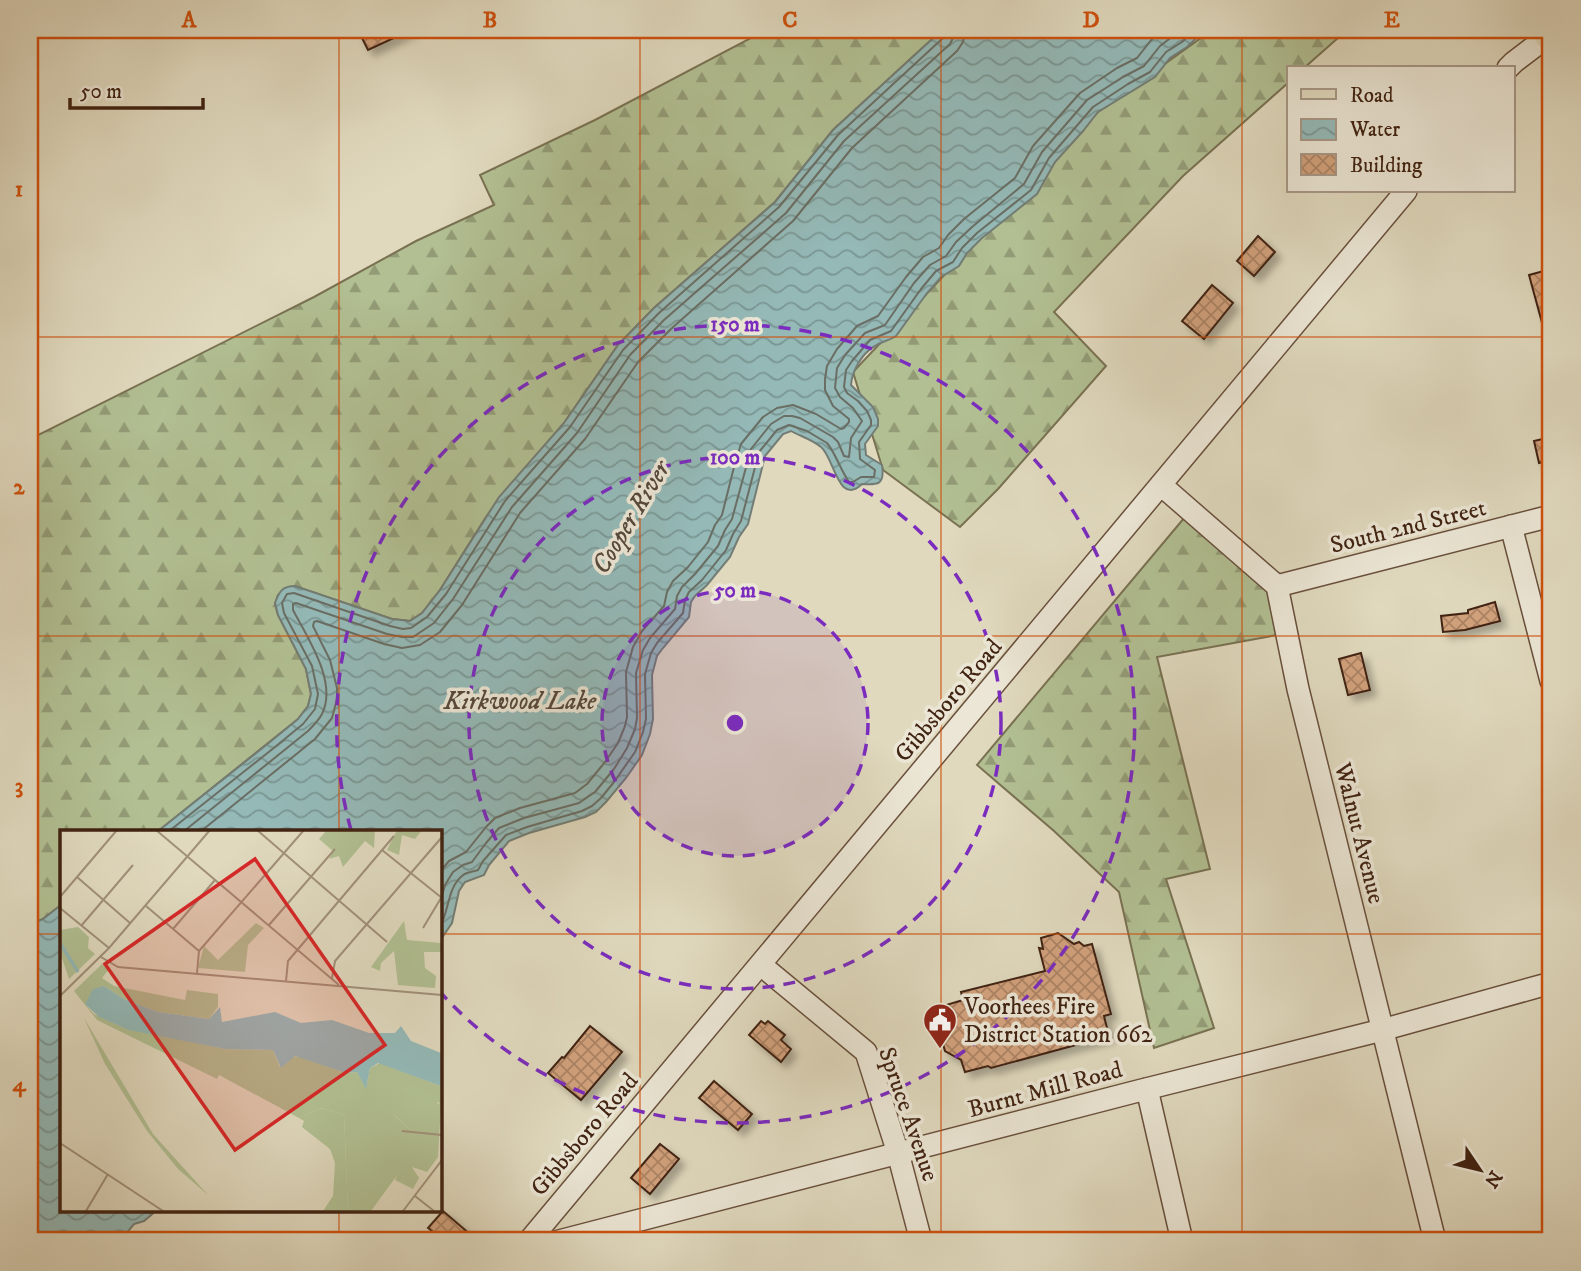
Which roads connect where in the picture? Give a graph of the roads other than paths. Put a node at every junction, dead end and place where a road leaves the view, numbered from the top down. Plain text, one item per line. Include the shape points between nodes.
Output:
1 (1550, 35) edge
2 (1510, 66) edge
3 (1405, 192) edge
4 (1161, 485) junction
5 (1551, 516) edge
6 (1511, 526) junction
7 (1277, 586) junction
8 (1551, 681) edge
9 (761, 965) junction
10 (1551, 983) edge
11 (1382, 1030) junction
12 (1147, 1089) junction
13 (898, 1153) junction
14 (597, 1237) edge
15 (529, 1241) edge
16 (559, 1241) edge
17 (921, 1241) edge
18 (1182, 1241) edge
19 (1435, 1241) edge

1 - 2 street
3 - 4 street, Gibbsboro Road
4 - 7 street
4 - 9 street, Gibbsboro Road
5 - 6 street, South 2nd Street
6 - 7 street, South 2nd Street
6 - 8 street
7 - 11 street, Walnut Avenue
9 - 13 street, Spruce Avenue via 866,1052
9 - 15 street, Gibbsboro Road
10 - 11 street, Burnt Mill Road
11 - 12 street, Burnt Mill Road
11 - 19 street, Walnut Avenue
12 - 13 street, Burnt Mill Road
12 - 18 street
13 - 14 street, Burnt Mill Road
13 - 17 street, Spruce Avenue
14 - 16 street, Burnt Mill Road

